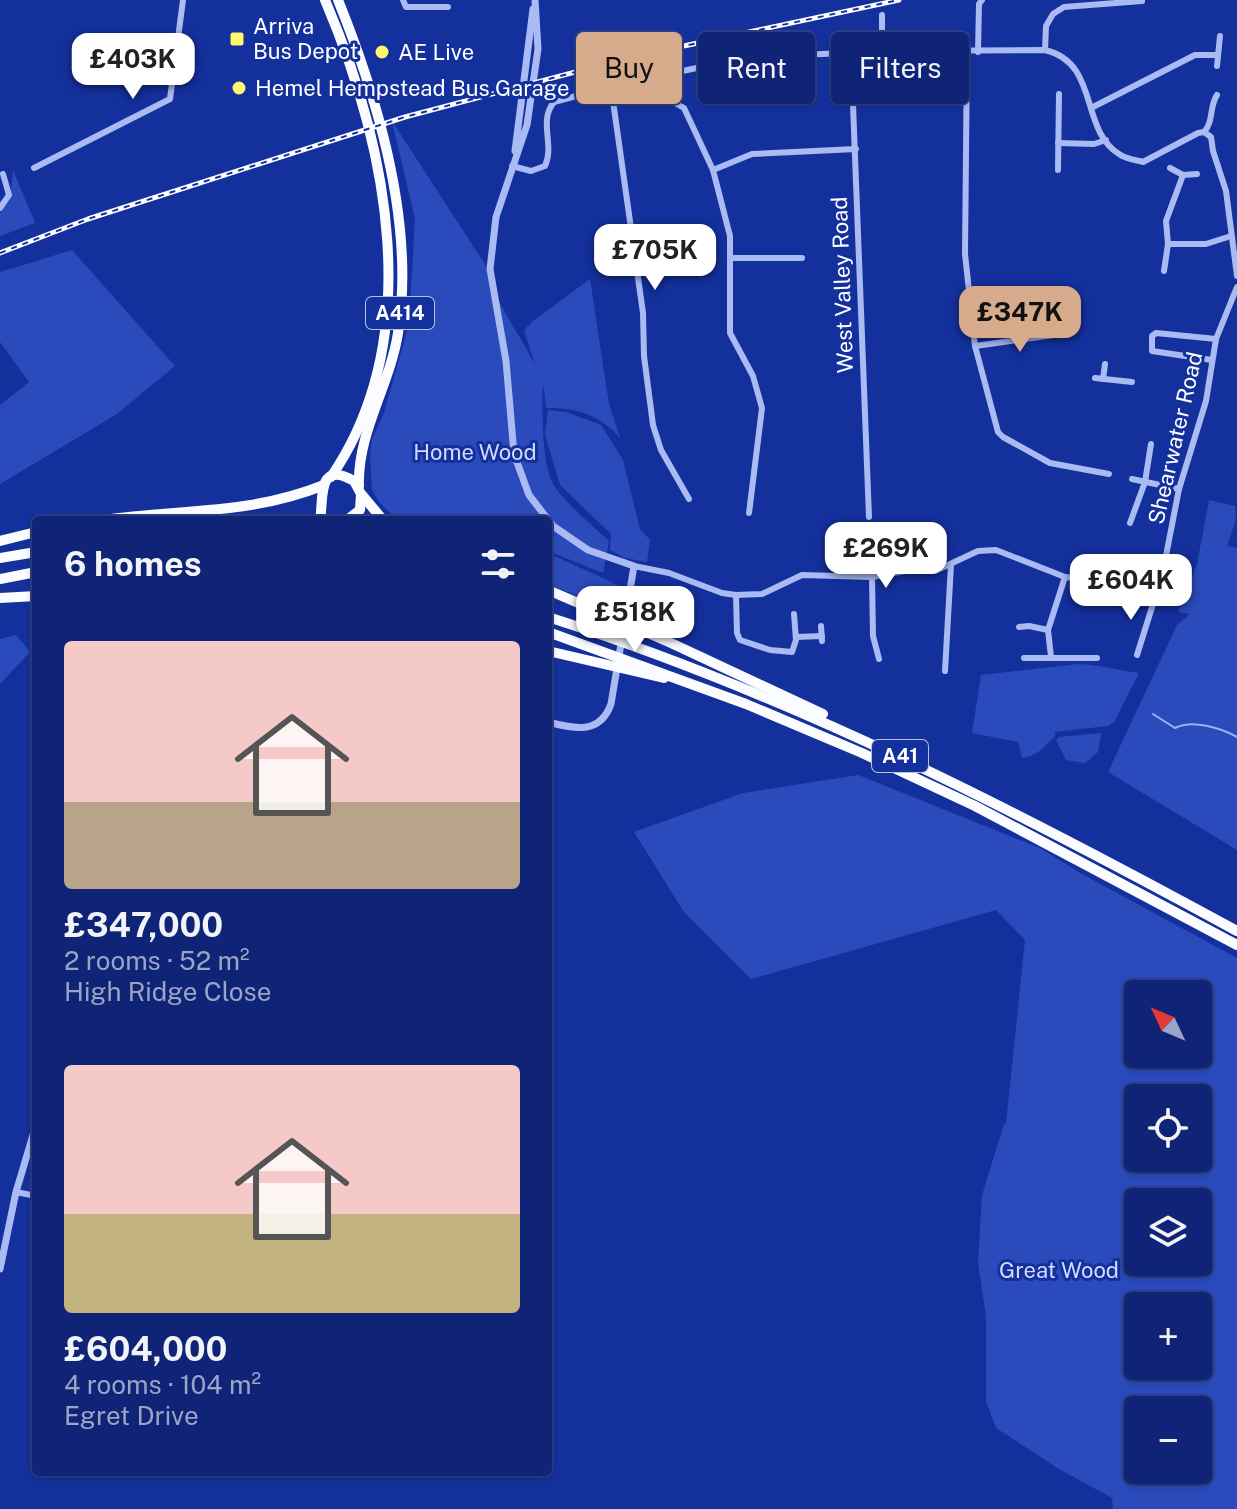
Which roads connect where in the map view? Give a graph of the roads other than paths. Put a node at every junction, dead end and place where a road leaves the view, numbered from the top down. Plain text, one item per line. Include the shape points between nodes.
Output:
1 (183, 0) edge
2 (325, 0) edge
3 (338, 0) edge
4 (403, 0) edge
5 (982, 0) edge
6 (1142, 1) edge
7 (1112, 4) junction
8 (448, 7) dead end
9 (1113, 14) dead end
10 (882, 15) dead end
11 (882, 32) edge
12 (1220, 36) dead end
13 (1045, 50) junction
14 (969, 51) edge
15 (978, 52) junction
16 (831, 54) edge
17 (1218, 55) junction
18 (1217, 66) dead end
19 (682, 72) edge
20 (1059, 94) dead end
21 (1217, 95) dead end
22 (576, 96) edge
23 (366, 102) junction
24 (614, 104) edge
25 (678, 104) edge
26 (854, 104) edge
27 (966, 104) edge
28 (1091, 108) junction
29 (1204, 132) junction
30 (376, 138) junction
31 (1106, 140) junction
32 (1058, 143) junction
33 (856, 149) junction
34 (513, 162) junction
35 (34, 168) dead end
36 (1170, 168) dead end
37 (713, 170) junction
38 (1058, 170) dead end
39 (3, 174) dead end
40 (1197, 174) dead end
41 (1183, 175) junction
42 (0, 208) edge
43 (1231, 236) junction
44 (1168, 244) junction
45 (731, 258) junction
46 (802, 258) dead end
47 (1164, 271) dead end
48 (1237, 276) edge
49 (1237, 287) edge
50 (1061, 334) dead end
51 (1216, 339) junction
52 (975, 346) junction
53 (1212, 360) junction
54 (1105, 364) dead end
55 (1132, 382) dead end
56 (1151, 444) dead end
57 (1109, 474) dead end
58 (1132, 479) dead end
59 (327, 481) junction
60 (1145, 482) junction
61 (1179, 489) junction
62 (360, 490) junction
63 (689, 499) dead end
64 (749, 513) dead end
65 (147, 516) edge
66 (320, 516) edge
67 (352, 516) edge
68 (380, 516) edge
69 (546, 516) edge
70 (869, 517) dead end
71 (552, 522) edge
72 (1130, 523) dead end
73 (32, 533) edge
74 (0, 541) edge
75 (32, 553) edge
76 (0, 558) edge
77 (951, 565) junction
78 (634, 566) junction
79 (32, 573) edge
80 (872, 577) junction
81 (1065, 577) junction
82 (0, 579) edge
83 (1146, 589) junction
84 (552, 592) edge
85 (736, 595) junction
86 (32, 596) edge
87 (0, 598) edge
88 (794, 614) dead end
89 (552, 618) edge
90 (821, 626) dead end
91 (1019, 627) dead end
92 (1048, 630) junction
93 (552, 633) edge
94 (796, 637) junction
95 (552, 652) edge
96 (1137, 655) dead end
97 (1051, 657) junction
98 (1024, 658) dead end
99 (1097, 658) dead end
100 (879, 659) dead end
101 (945, 671) dead end
102 (681, 680) junction
103 (552, 723) edge
104 (872, 742) junction
105 (1237, 931) edge
106 (1237, 945) edge
107 (32, 1138) edge
108 (16, 1192) junction
109 (32, 1195) edge
110 (0, 1269) edge

1 - 35 street via 170,99
2 - 23 highway, A414
3 - 23 highway, A414
4 - 8 street via 406,7
5 - 15 street
6 - 7 street
7 - 9 street
7 - 13 street via 1064,7 1053,14 1046,26
10 - 11 street
12 - 17 street
13 - 15 street
13 - 28 street via 1060,53 1073,64
14 - 15 street
16 - 19 street via 743,58
17 - 18 street
17 - 28 street via 1195,55
20 - 32 street
21 - 29 street
22 - 34 street via 554,102 547,113 545,166 531,171
23 - 30 highway, A414
24 - 63 street via 653,425
25 - 37 street
26 - 33 street, West Valley Road
27 - 52 street via 965,254
28 - 31 street
29 - 31 street via 1143,162 1121,156
29 - 43 street via 1211,137 1226,191
30 - 59 highway, A414 via 389,250 386,318 368,401 345,456
30 - 62 highway, A414 via 400,223 402,299 389,372 362,448
31 - 32 street
32 - 38 street
33 - 37 street via 752,154
33 - 70 street, West Valley Road
34 - 34 street via 527,125 538,55 535,0
34 - 69 street via 496,217 490,269 517,469
36 - 41 street
37 - 45 street
39 - 42 street via 9,195
40 - 41 street
41 - 44 street via 1166,221
43 - 44 street via 1206,244
43 - 48 street
44 - 47 street
45 - 46 street
45 - 64 street via 730,333 753,376 762,408
49 - 51 street, Shearwater Road
50 - 52 street
51 - 53 street, Shearwater Road
51 - 53 street via 1152,336 1152,351
52 - 57 street via 1003,437 1050,463
53 - 61 street, Shearwater Road via 1206,401
54 - 55 street via 1099,379
56 - 60 street
58 - 60 street
59 - 62 highway via 348,477
59 - 65 highway via 258,506
59 - 66 highway, A414 via 320,493
60 - 61 street
60 - 72 street
61 - 83 street, Shearwater Road via 1164,566
62 - 67 highway, A414 via 360,510
62 - 68 highway
71 - 78 street via 588,550
73 - 74 highway
75 - 76 highway
77 - 80 street
77 - 81 street via 978,551 996,550
77 - 101 street
78 - 85 street
78 - 103 street via 607,714 596,725 575,729
79 - 82 highway
80 - 85 street via 802,575 762,594
80 - 100 street via 873,636
81 - 83 street
81 - 92 street
83 - 96 street via 1153,604
84 - 104 highway via 757,683
85 - 94 street via 740,640 786,653 795,647
86 - 87 highway
88 - 94 street
89 - 104 highway, A41 via 677,661
90 - 94 street via 822,638
91 - 92 street
92 - 97 street
93 - 102 highway, A41
95 - 102 highway, A41
97 - 98 street
97 - 99 street
102 - 106 highway, A41 via 807,729 961,799
104 - 105 highway, A41 via 1078,844
107 - 108 street
108 - 109 street
108 - 110 street

